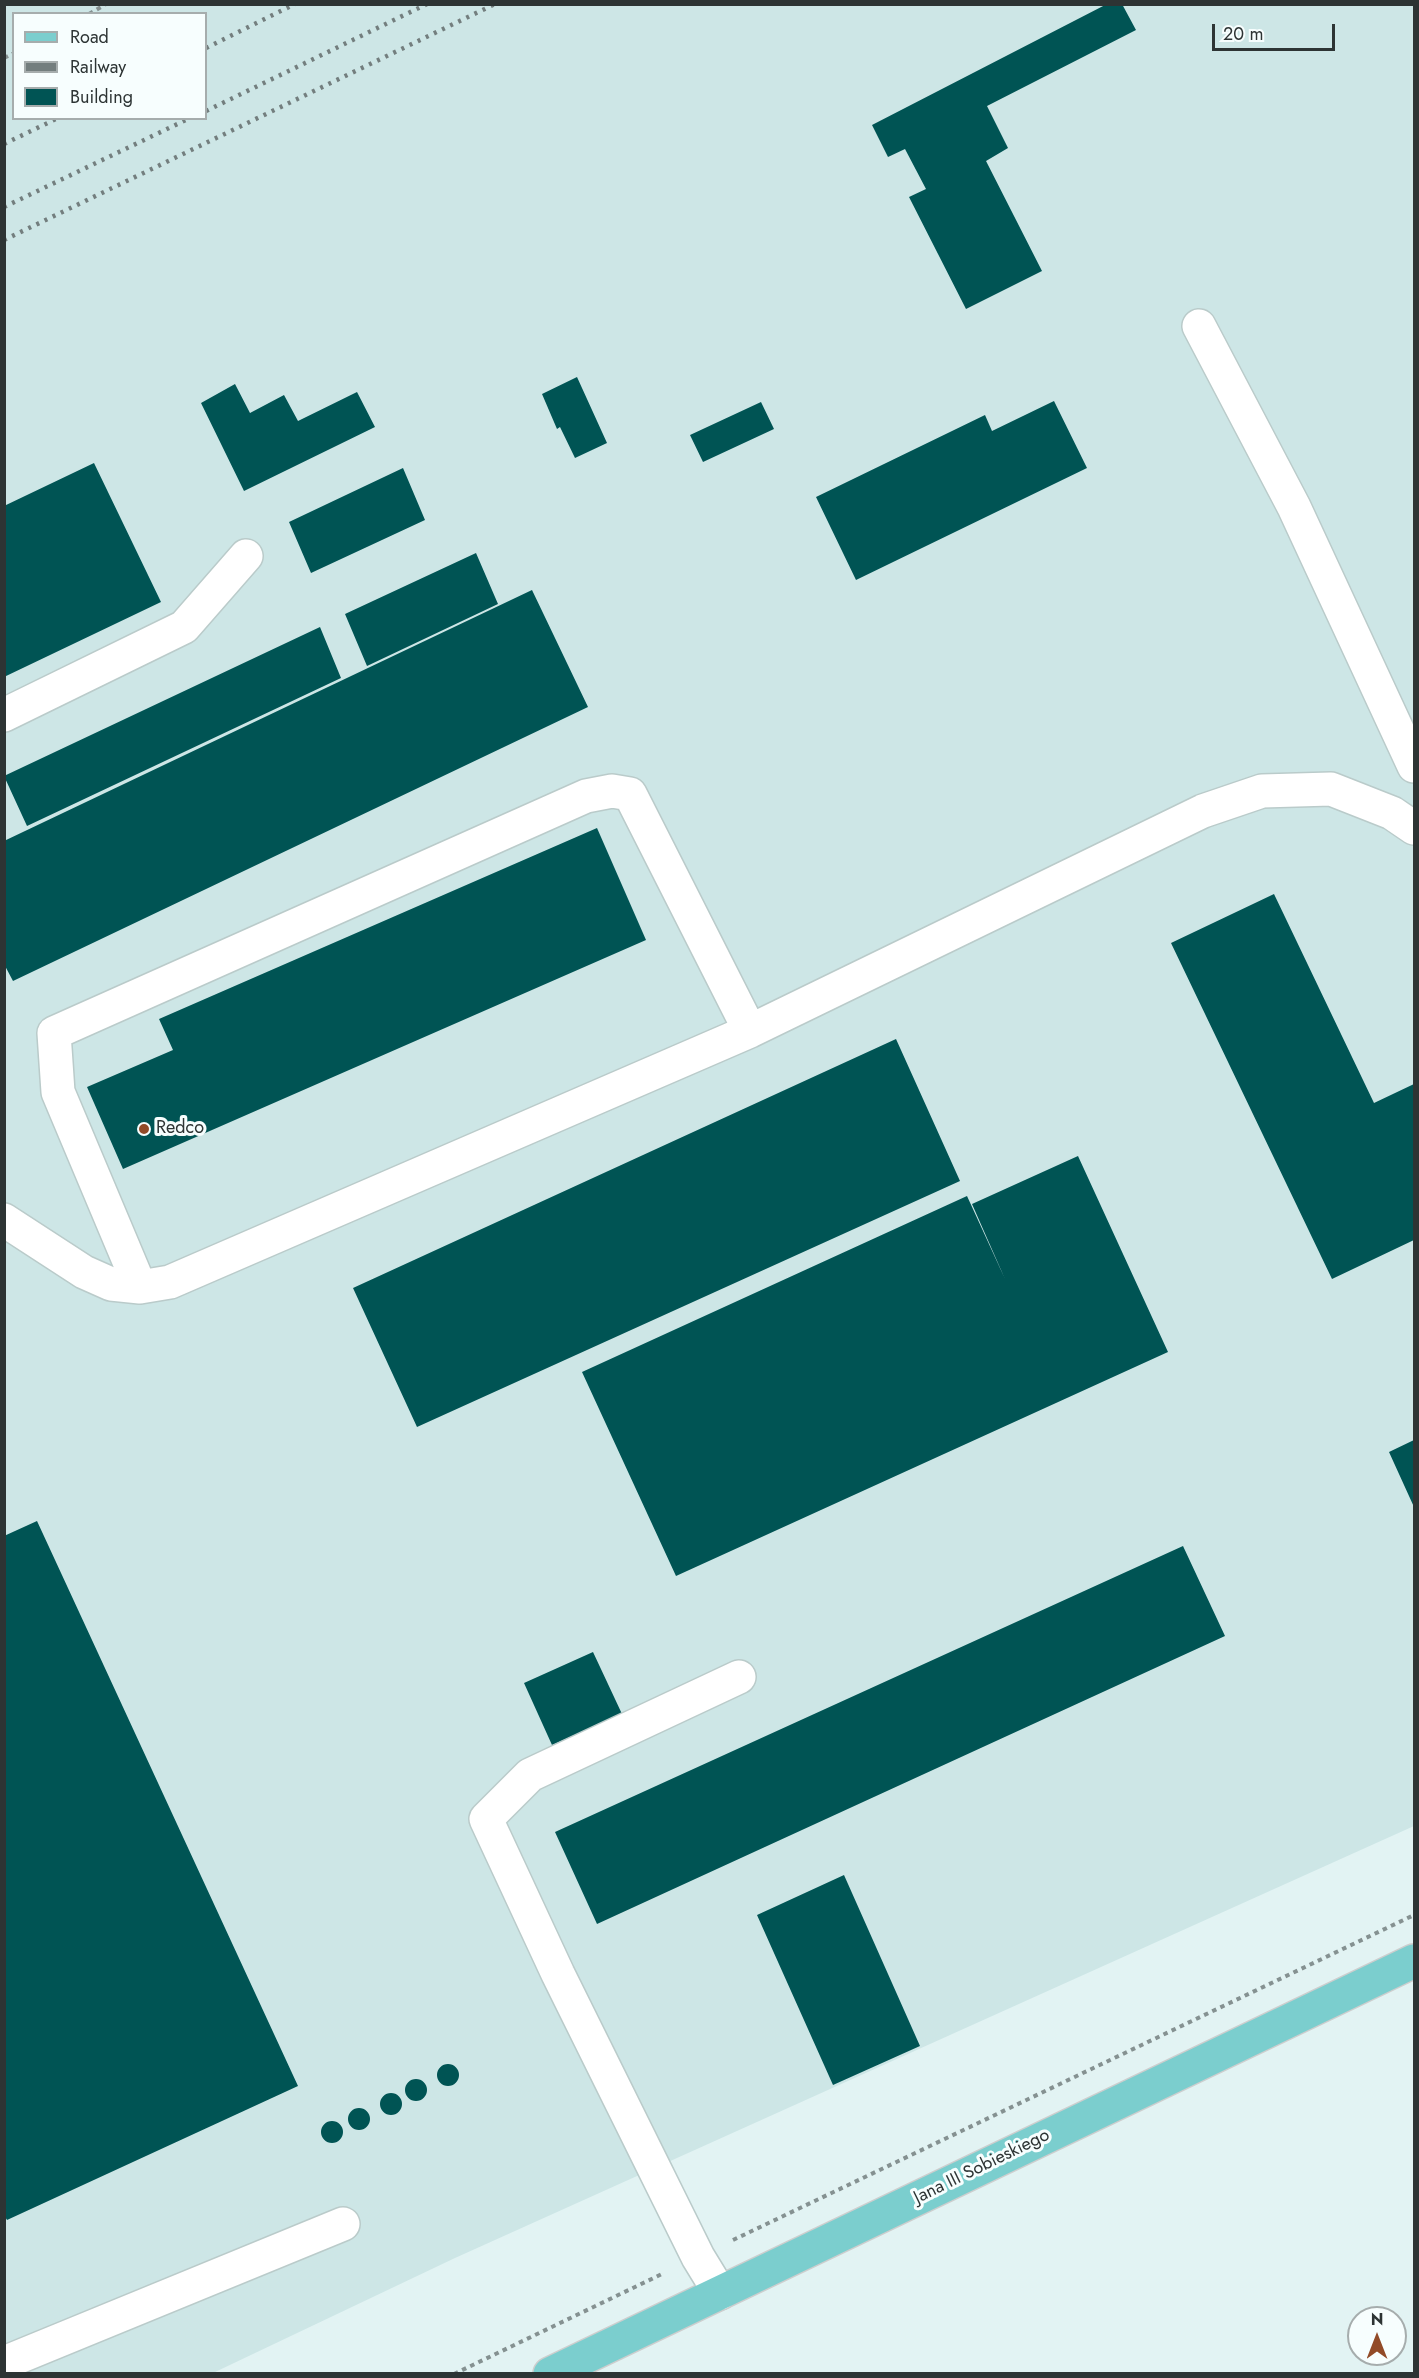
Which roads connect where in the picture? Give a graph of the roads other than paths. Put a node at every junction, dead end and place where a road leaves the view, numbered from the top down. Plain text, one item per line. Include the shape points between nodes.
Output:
1 (1199, 326) dead end
2 (246, 556) dead end
3 (4, 715) edge
4 (1414, 766) edge
5 (1414, 828) edge
6 (750, 1031) junction
7 (4, 1220) edge
8 (140, 1287) junction
9 (739, 1677) dead end
10 (1414, 1961) edge
11 (343, 2224) dead end
12 (720, 2293) junction
13 (5, 2362) edge
14 (550, 2373) edge

1 - 4 lane via 1294,507
2 - 3 lane via 184,627
5 - 6 lane via 1392,813 1331,789 1262,791 1203,811
6 - 8 lane via 170,1282
6 - 8 lane via 630,794 612,791 586,796 54,1033 58,1092
7 - 8 lane via 84,1272 111,1284
9 - 12 lane via 530,1775 486,1819 558,1974 698,2257
10 - 12 main road, Jana III Sobieskiego
11 - 13 lane
12 - 14 main road, Jana III Sobieskiego

